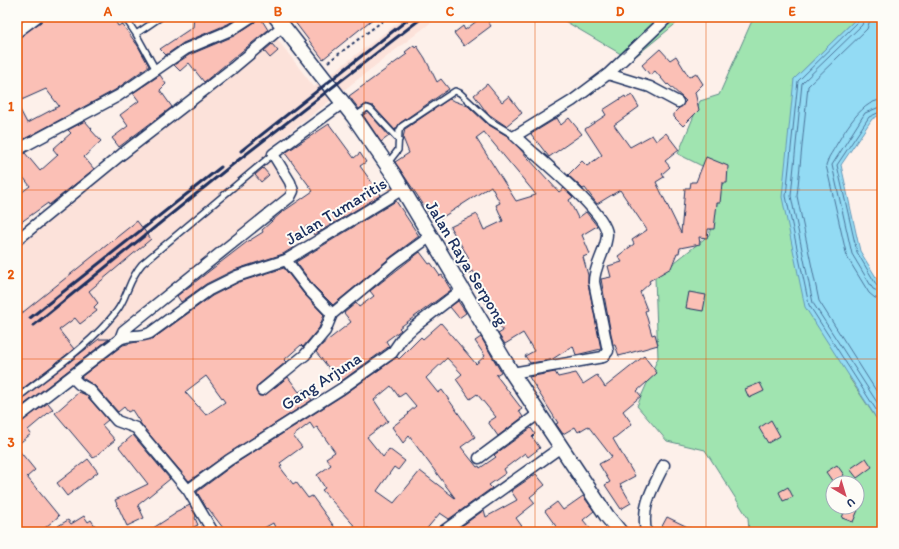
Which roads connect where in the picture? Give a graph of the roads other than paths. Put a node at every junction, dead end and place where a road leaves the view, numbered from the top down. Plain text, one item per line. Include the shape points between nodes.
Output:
1 (37, 17) edge
2 (120, 17) edge
3 (161, 17) edge
4 (251, 17) edge
5 (668, 17) edge
6 (279, 21) edge
7 (17, 32) edge
8 (136, 34) junction
9 (156, 70) junction
10 (608, 74) junction
11 (344, 102) junction
12 (678, 102) dead end
13 (354, 117) junction
14 (515, 136) junction
15 (399, 140) junction
16 (17, 150) edge
17 (273, 154) junction
18 (387, 164) junction
19 (402, 189) junction
20 (431, 236) junction
21 (17, 240) edge
22 (286, 260) junction
23 (463, 289) junction
24 (332, 314) junction
25 (120, 339) junction
26 (512, 373) junction
27 (72, 377) junction
28 (262, 390) dead end
29 (17, 398) edge
30 (538, 414) junction
31 (17, 418) edge
32 (560, 447) junction
33 (479, 458) dead end
34 (664, 464) dead end
35 (188, 490) junction
36 (213, 532) edge
37 (442, 532) edge
38 (620, 532) edge
39 (646, 532) edge

1 - 7 street
2 - 8 lane via 128,22
3 - 8 lane
4 - 9 street via 231,30 186,49
5 - 10 street
6 - 11 main road, Jalan Raya Serpong
6 - 21 street via 233,68
8 - 9 lane
9 - 16 street via 118,96
10 - 12 street via 650,86
10 - 14 street via 572,101
11 - 13 main road, Jalan Raya Serpong
11 - 17 street
13 - 15 lane via 367,108 371,109
13 - 18 main road, Jalan Raya Serpong
14 - 15 lane via 490,121 455,91 402,126
14 - 26 street via 575,190 595,211 606,229 606,239 594,282 608,350 603,357
15 - 18 lane via 397,153
17 - 25 street via 290,182 293,191 290,197 123,331
17 - 29 lane via 142,264 133,274 117,311 88,341
18 - 19 main road, Jalan Raya Serpong
19 - 20 main road, Jalan Raya Serpong
19 - 22 street, Jalan Tumaritis
20 - 23 main road, Jalan Raya Serpong
20 - 24 street
22 - 24 street
22 - 25 street, Jalan Tumaritis via 237,276 209,290 148,334 130,335
23 - 26 main road, Jalan Raya Serpong
23 - 35 street, Gang Arjuna via 414,327 392,353 341,389 229,460
24 - 28 street via 325,331 305,355
25 - 27 street
26 - 30 main road, Jalan Raya Serpong
27 - 31 street
27 - 35 street via 90,390 117,421 136,428
30 - 32 main road, Jalan Raya Serpong
30 - 33 street
32 - 37 street
32 - 38 main road, Jalan Raya Serpong
34 - 39 street via 646,502
35 - 36 street

